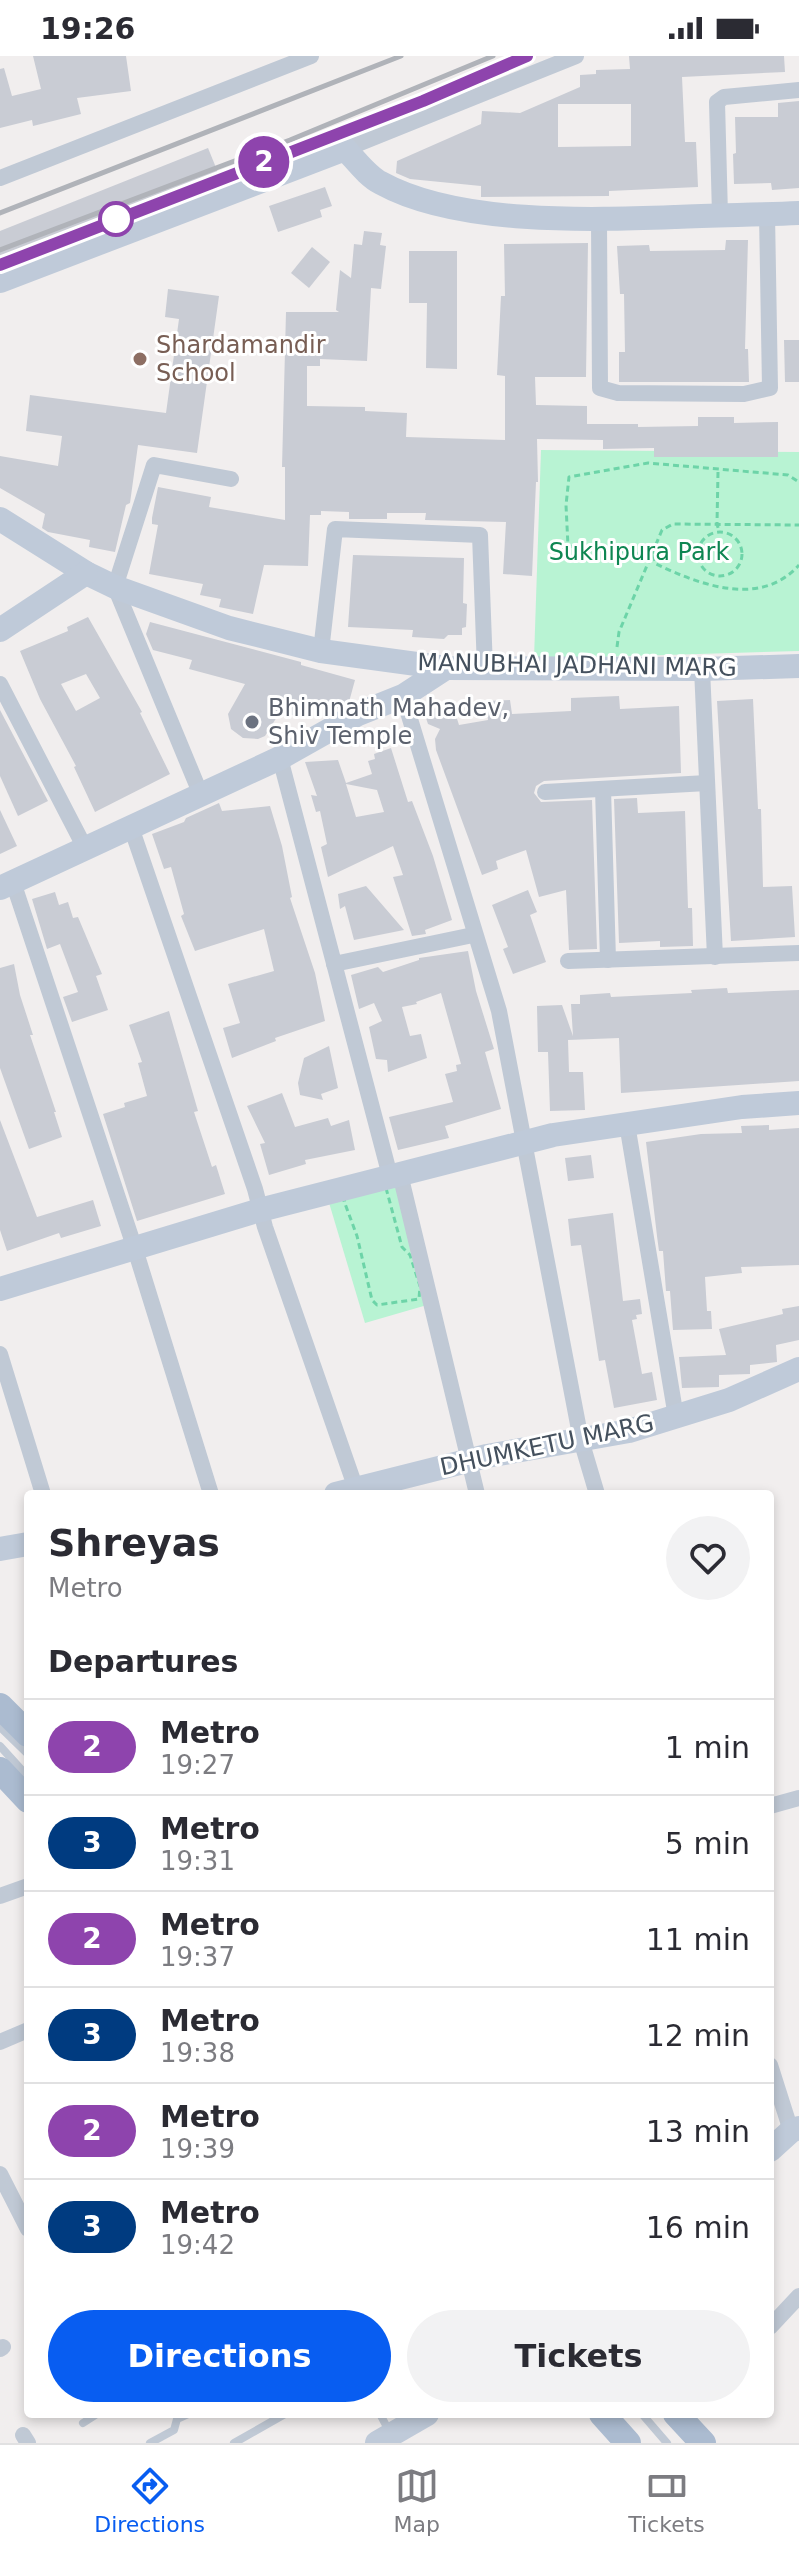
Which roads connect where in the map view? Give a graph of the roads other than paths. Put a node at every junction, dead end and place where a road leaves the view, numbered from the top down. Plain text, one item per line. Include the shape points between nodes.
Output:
1 (311, 56) edge
2 (576, 56) edge
3 (799, 90) edge
4 (345, 149) junction
5 (0, 178) edge
6 (799, 213) edge
7 (767, 214) junction
8 (720, 215) junction
9 (599, 220) junction
10 (0, 281) edge
11 (231, 479) dead end
12 (0, 519) edge
13 (86, 573) junction
14 (115, 587) junction
15 (0, 630) edge
16 (321, 651) junction
17 (799, 666) edge
18 (446, 668) junction
19 (485, 669) junction
20 (702, 669) junction
21 (0, 684) edge
22 (403, 696) junction
23 (280, 758) junction
24 (707, 783) junction
25 (603, 789) junction
26 (545, 792) dead end
27 (201, 795) junction
28 (131, 827) junction
29 (85, 848) junction
30 (6, 885) edge
31 (473, 935) junction
32 (799, 953) edge
33 (715, 957) junction
34 (608, 960) junction
35 (568, 961) dead end
36 (334, 964) junction
37 (799, 1103) edge
38 (627, 1124) junction
39 (524, 1142) junction
40 (392, 1179) junction
41 (260, 1210) junction
42 (135, 1249) junction
43 (0, 1289) edge
44 (0, 1354) edge
45 (799, 1369) edge
46 (676, 1417) junction
47 (581, 1440) junction
48 (469, 1460) junction
49 (42, 1490) edge
50 (210, 1490) edge
51 (346, 1490) edge
52 (350, 1490) edge
53 (476, 1490) edge
54 (596, 1490) edge
55 (24, 1545) edge
56 (0, 1549) edge
57 (0, 1706) edge
58 (0, 1727) edge
59 (24, 1730) edge
60 (0, 1746) edge
61 (24, 1750) edge
62 (0, 1770) edge
63 (24, 1773) edge
64 (24, 1796) edge
65 (799, 1798) edge
66 (774, 1805) edge
67 (24, 1887) edge
68 (0, 1896) edge
69 (24, 2032) edge
70 (0, 2042) edge
71 (774, 2075) edge
72 (795, 2130) edge
73 (774, 2147) edge
74 (0, 2174) edge
75 (24, 2221) edge
76 (799, 2296) edge
77 (774, 2323) edge
78 (91, 2418) edge
79 (179, 2418) edge
80 (278, 2418) edge
81 (417, 2418) edge
82 (606, 2418) edge
83 (645, 2418) edge
84 (684, 2418) edge
85 (83, 2423) dead end
86 (383, 2431) edge
87 (150, 2443) edge
88 (234, 2443) edge
89 (628, 2443) edge
90 (667, 2443) edge
91 (703, 2443) edge

1 - 5 street
2 - 4 street
3 - 8 street via 717,102
4 - 9 street via 377,182 426,201
4 - 10 street
6 - 7 street
7 - 8 street
7 - 9 street via 770,388 744,394 618,393 600,388
8 - 9 street
11 - 14 street via 154,465
12 - 13 street, MANUBHAI JADHANI MARG
13 - 14 street, MANUBHAI JADHANI MARG
13 - 15 street
14 - 16 street, MANUBHAI JADHANI MARG via 229,628
14 - 27 street
16 - 18 street, MANUBHAI JADHANI MARG
16 - 19 street via 335,529 480,535
17 - 20 street, MANUBHAI JADHANI MARG
18 - 19 street, MANUBHAI JADHANI MARG
18 - 22 street
19 - 20 street, MANUBHAI JADHANI MARG
20 - 24 street
21 - 29 street
22 - 23 street via 358,714
22 - 31 street
23 - 27 street
23 - 36 street
24 - 25 street
24 - 33 street
25 - 26 street
25 - 34 street
27 - 28 street
28 - 29 street
28 - 41 street
29 - 30 street
30 - 42 street
31 - 36 street
31 - 39 street via 499,1011
32 - 33 street
33 - 34 street
34 - 35 street
36 - 40 street
37 - 38 street
38 - 39 street
38 - 46 street
39 - 40 street
39 - 47 street
40 - 41 street
40 - 48 street
41 - 42 street
41 - 51 street
42 - 43 street
42 - 50 street
44 - 49 street
45 - 46 street, DHUMKETU MARG
46 - 47 street, DHUMKETU MARG
47 - 48 street, DHUMKETU MARG
47 - 54 street
48 - 52 street, DHUMKETU MARG
48 - 53 street
55 - 56 street
57 - 59 main road
58 - 61 lane
60 - 63 lane
62 - 64 main road
65 - 66 street
67 - 68 street
69 - 70 street
71 - 72 street
72 - 73 street
74 - 75 street
76 - 77 street
78 - 85 lane
79 - 87 lane via 174,2430
80 - 88 lane
81 - 86 street
82 - 89 main road
83 - 90 lane
84 - 91 main road

